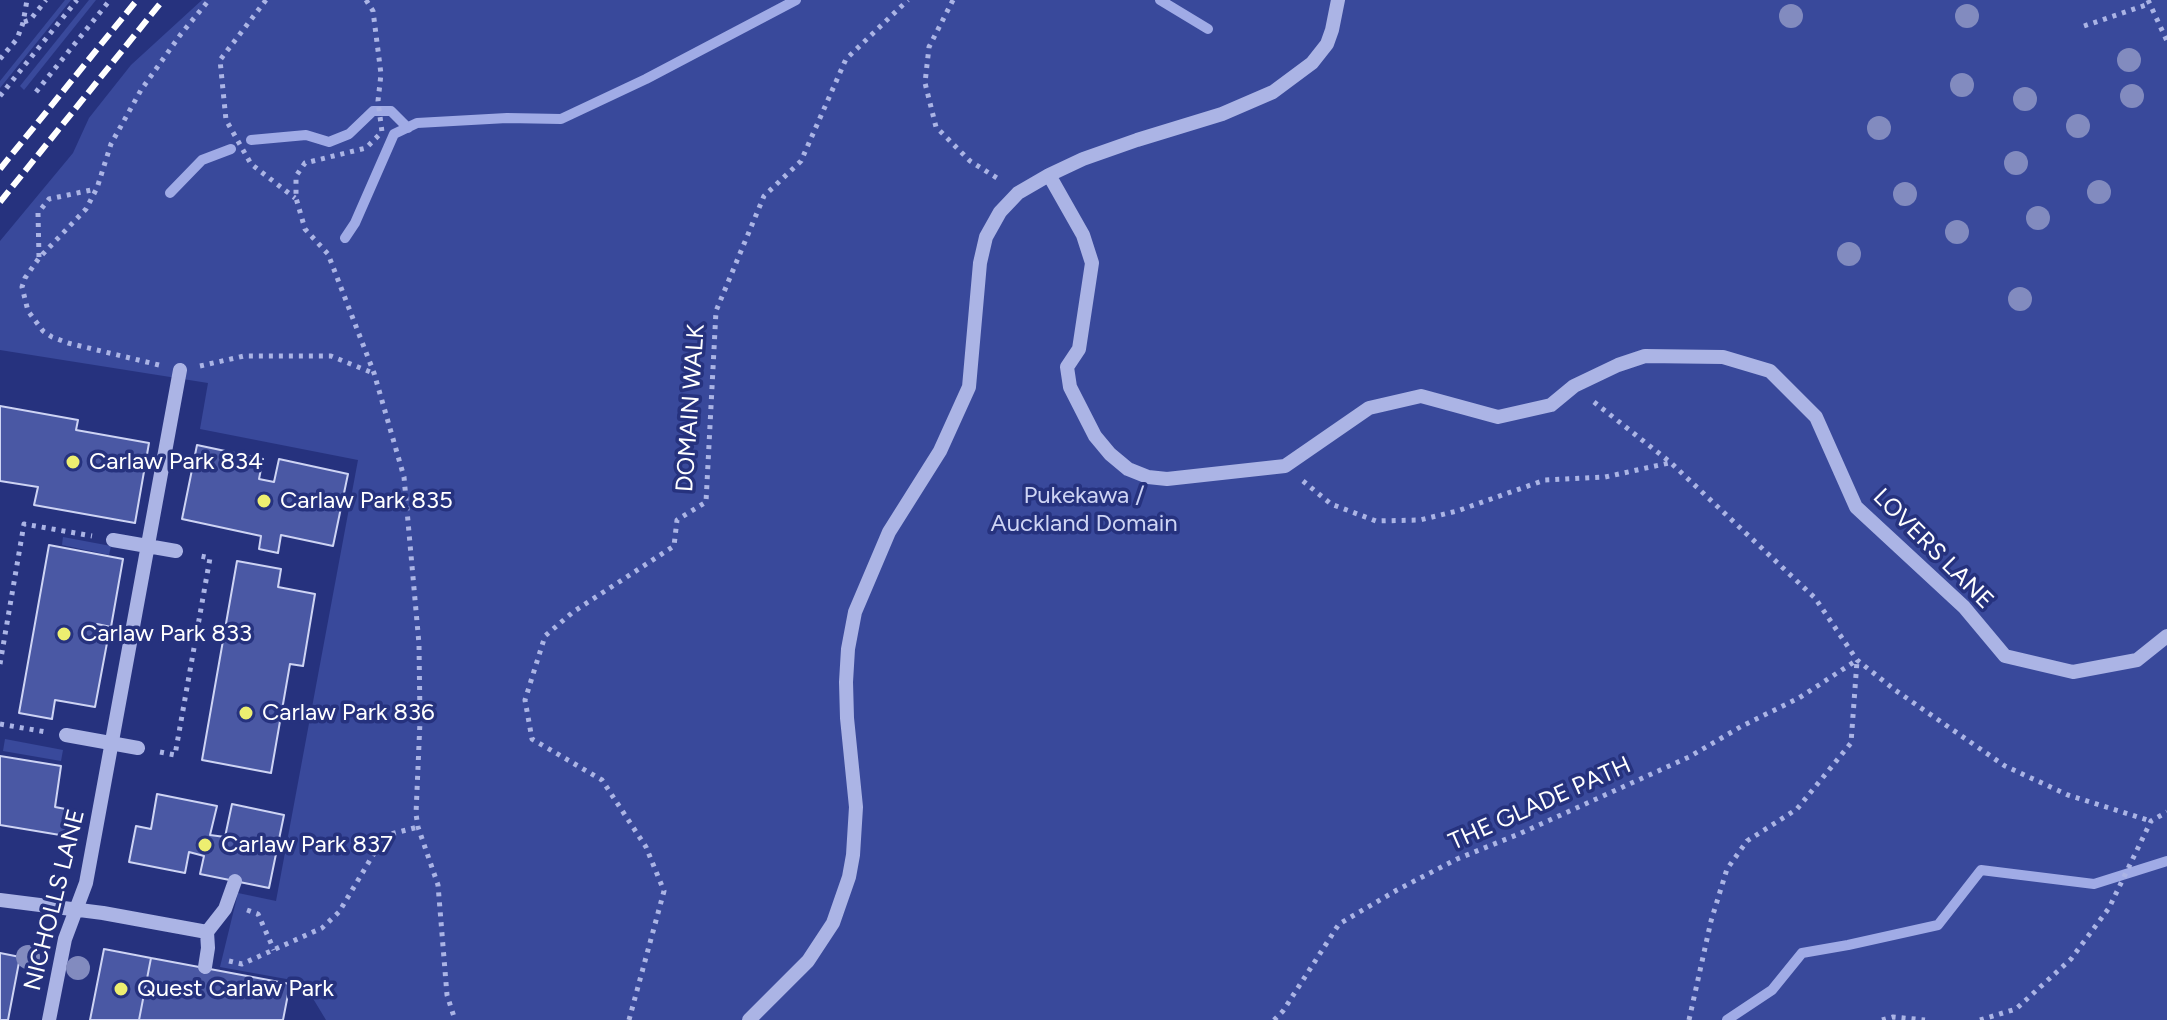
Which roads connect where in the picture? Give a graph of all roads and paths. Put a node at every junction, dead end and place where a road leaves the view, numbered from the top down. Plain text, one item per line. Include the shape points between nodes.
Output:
1 (27, 0) edge
2 (46, 0) edge
3 (77, 0) edge
4 (110, 0) edge
5 (209, 0) edge
6 (266, 0) edge
7 (366, 0) edge
8 (908, 0) edge
9 (953, 0) edge
10 (1338, 0) edge
11 (2149, 2) edge
12 (23, 23) junction
13 (2084, 26) dead end
14 (2167, 41) edge
15 (0, 59) edge
16 (36, 92) dead end
17 (0, 96) edge
18 (1049, 175) junction
19 (997, 178) dead end
20 (97, 188) junction
21 (296, 198) junction
22 (39, 258) junction
23 (176, 369) junction
24 (374, 373) junction
25 (1574, 386) junction
26 (1670, 462) junction
27 (1285, 466) junction
28 (113, 540) joint
29 (146, 546) junction
30 (176, 551) joint
31 (2167, 636) edge
32 (1857, 660) junction
33 (0, 664) edge
34 (0, 724) edge
35 (66, 735) joint
36 (111, 744) junction
37 (138, 748) joint
38 (2167, 812) edge
39 (2151, 821) junction
40 (418, 827) junction
41 (235, 881) dead end
42 (0, 900) edge
43 (242, 908) dead end
44 (75, 911) junction
45 (207, 932) junction
46 (274, 950) junction
47 (228, 961) dead end
48 (205, 967) dead end
49 (49, 1020) edge
50 (455, 1020) edge
51 (629, 1020) edge
52 (749, 1020) edge
53 (1274, 1020) edge
54 (1689, 1020) edge
55 (1882, 1020) edge
56 (1925, 1020) edge
57 (1980, 1020) edge

1 - 12 path
2 - 12 path
3 - 17 path
4 - 16 path
5 - 20 path via 141,90 111,144
6 - 21 path via 220,60 226,120 251,164
7 - 21 path via 373,11 381,74 382,132 366,148 305,163 296,176
8 - 51 path, DOMAIN WALK via 846,59 801,161 764,196 716,311 706,502 677,520 674,546 545,636 525,700 532,739 602,780 646,847 664,891
9 - 19 path via 929,47 925,83 936,127 970,161
10 - 18 street via 1321,53 1273,92
11 - 13 path
11 - 14 path
12 - 15 path
18 - 27 street, LOVERS LANE via 1083,235 1092,263 1079,349 1067,367 1070,387 1095,436 1128,469 1148,477
18 - 52 street via 1018,193 986,237 969,387 940,451 889,532 855,612 846,682 855,831 849,877 837,912 808,961
20 - 22 path via 86,209
20 - 22 path via 42,203
21 - 24 path via 305,229 328,254
22 - 23 path via 22,287 28,311 43,331 68,343
23 - 24 path via 244,356 331,356
23 - 29 street, NICHOLLS LANE
24 - 40 path via 404,477 419,644
25 - 26 path
25 - 27 street, LOVERS LANE via 1551,405 1498,417 1421,396 1369,408
25 - 31 street, LOVERS LANE via 1645,356 1723,357 1770,371 1816,417 1856,507 1964,607 2005,656 2073,672 2137,660
26 - 27 path via 1605,477 1545,480 1420,520 1376,521 1331,504
26 - 32 path via 1815,598
28 - 29 street
28 - 33 path via 24,524
29 - 30 street
29 - 36 street, NICHOLLS LANE
30 - 37 path via 210,558 175,755
32 - 39 path via 2005,766 2068,795
32 - 53 path, THE GLADE PATH via 1689,757 1457,859 1339,924
32 - 54 path via 1851,743 1797,809 1747,841 1727,869
34 - 35 path
35 - 36 street
36 - 37 street
36 - 44 street, NICHOLLS LANE via 86,883
38 - 39 path
39 - 57 path via 2109,908 2071,959 2016,1009
40 - 46 path via 382,840 330,922
40 - 50 path via 438,885 447,995
41 - 45 street via 225,909
42 - 44 street
43 - 46 path via 258,914
44 - 45 street
44 - 49 street, NICHOLLS LANE
45 - 48 street
46 - 47 path via 242,964
55 - 56 path

